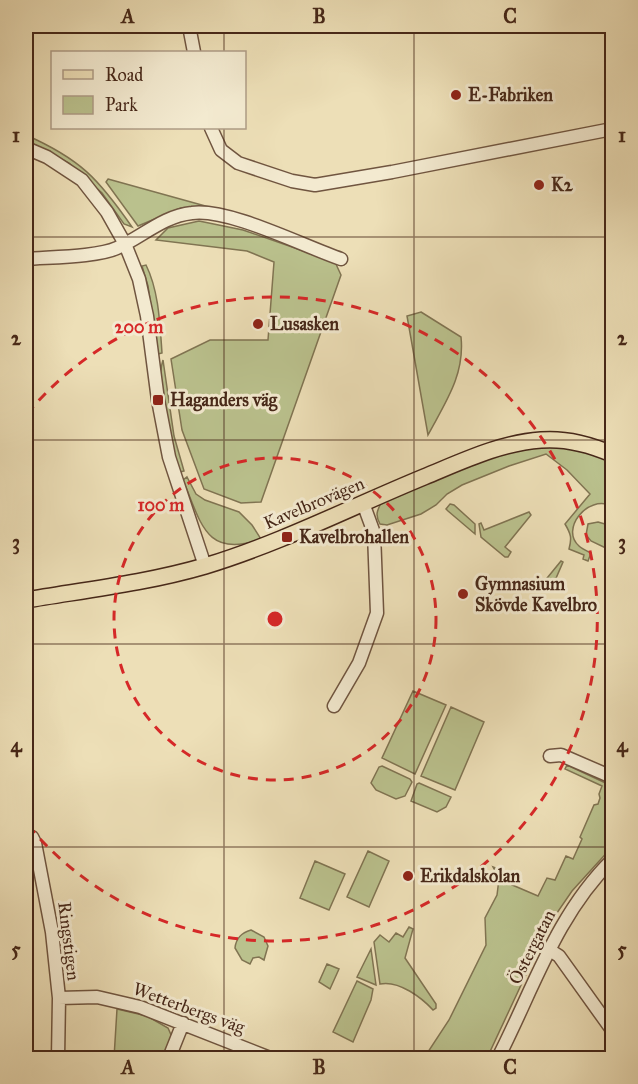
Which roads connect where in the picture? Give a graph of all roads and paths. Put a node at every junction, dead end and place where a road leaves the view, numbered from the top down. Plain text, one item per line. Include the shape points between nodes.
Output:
1 (189, 26) edge
2 (194, 51) edge
3 (211, 129) edge
4 (612, 129) edge
5 (26, 148) edge
6 (125, 244) junction
7 (26, 259) edge
8 (341, 259) dead end
9 (612, 454) edge
10 (363, 503) junction
11 (205, 566) junction
12 (26, 600) edge
13 (334, 706) dead end
14 (550, 756) dead end
15 (612, 777) edge
16 (26, 835) edge
17 (612, 860) edge
18 (548, 949) junction
19 (58, 998) junction
20 (183, 1023) junction
21 (612, 1030) edge
22 (58, 1059) edge
23 (169, 1059) edge
24 (270, 1059) edge
25 (498, 1059) edge

1 - 2 street
3 - 4 street via 221,150 238,163 315,185
5 - 6 street via 82,180 108,212
6 - 7 street via 103,252
6 - 8 street via 174,217 208,213 272,231
6 - 11 street via 139,279 147,316 174,476
9 - 10 main road, Kavelbrovägen via 591,445 543,440 492,448
10 - 11 main road, Kavelbrovägen via 287,537
10 - 13 street via 374,533 377,613 359,663
11 - 12 main road, Kavelbrovägen via 158,578
14 - 15 street via 561,755
16 - 19 street, Ringstigen via 32,837 38,854 52,932
17 - 18 street, Östergatan via 570,910
18 - 21 street via 559,956
18 - 25 street, Östergatan
19 - 20 street, Wetterbergs väg via 118,1001
19 - 22 street, Ringstigen
20 - 23 street
20 - 24 street, Wetterbergs väg

